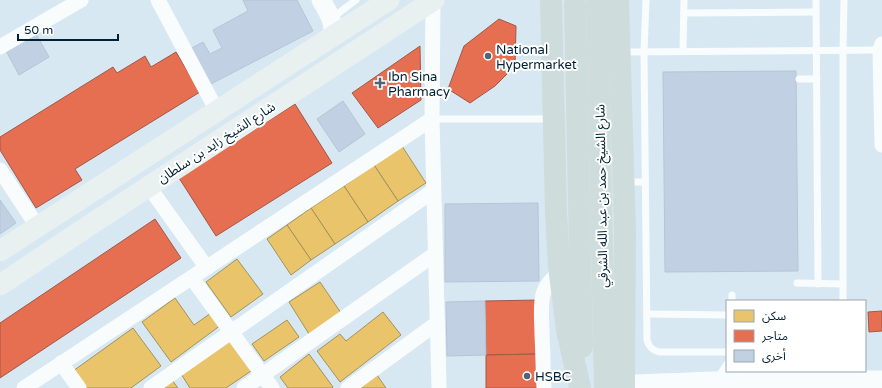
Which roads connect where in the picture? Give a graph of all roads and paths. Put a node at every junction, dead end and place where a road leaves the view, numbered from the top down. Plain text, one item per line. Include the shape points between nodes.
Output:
1 (81, 0) edge
2 (158, 0) edge
3 (321, 0) edge
4 (356, 0) edge
5 (389, 0) edge
6 (433, 0) edge
7 (551, 0) edge
8 (618, 0) edge
9 (646, 0) edge
10 (684, 0) edge
11 (816, 0) edge
12 (844, 0) edge
13 (575, 4) dead end
14 (597, 4) dead end
15 (816, 12) junction
16 (684, 13) junction
17 (332, 27) junction
18 (0, 47) edge
19 (881, 47) edge
20 (816, 50) junction
21 (843, 50) junction
22 (683, 51) junction
23 (619, 52) junction
24 (644, 52) junction
25 (799, 79) dead end
26 (817, 79) junction
27 (881, 100) edge
28 (218, 111) junction
29 (432, 119) junction
30 (554, 119) junction
31 (882, 145) edge
32 (0, 170) edge
33 (623, 182) junction
34 (645, 182) junction
35 (149, 187) junction
36 (433, 191) junction
37 (37, 226) junction
38 (0, 251) edge
39 (435, 254) junction
40 (207, 268) junction
41 (560, 272) junction
42 (192, 278) junction
43 (797, 283) dead end
44 (818, 284) junction
45 (843, 284) junction
46 (0, 285) edge
47 (843, 300) edge
48 (565, 310) junction
49 (647, 314) junction
50 (726, 314) edge
51 (437, 323) junction
52 (232, 332) junction
53 (542, 334) junction
54 (726, 352) edge
55 (61, 363) junction
56 (263, 375) junction
57 (746, 376) edge
58 (723, 379) edge
59 (882, 380) edge
60 (665, 386) edge
61 (615, 387) edge
62 (24, 388) edge
63 (79, 388) edge
64 (151, 388) edge
65 (244, 388) edge
66 (272, 388) edge
67 (348, 388) edge
68 (439, 388) edge
69 (544, 388) edge
70 (581, 388) edge

1 - 18 street
2 - 28 street
3 - 17 street
4 - 17 lane
5 - 17 main road, شارع الشيخ زايد بن سلطان
6 - 29 street
6 - 35 main road, شارع الشيخ زايد بن سلطان
7 - 30 highway
8 - 23 highway
9 - 24 lane
10 - 16 lane
11 - 15 lane
12 - 21 lane
13 - 70 highway, شارع الشيخ حمد بن عبد الله الشرقي
14 - 61 highway, شارع الشيخ حمد بن عبد الله الشرقي
15 - 16 lane
15 - 20 lane
16 - 22 lane
17 - 28 main road, شارع الشيخ زايد بن سلطان
19 - 21 lane
19 - 27 street
20 - 21 lane
20 - 22 lane
20 - 26 lane
21 - 45 lane
22 - 24 lane
23 - 24 lane
23 - 33 highway
24 - 34 lane
25 - 26 lane
26 - 44 lane
27 - 31 street
28 - 37 main road, شارع الشيخ زايد بن سلطان
29 - 30 lane
29 - 36 street
29 - 40 street
30 - 41 highway
32 - 37 street
33 - 34 lane
33 - 61 highway via 625,239
34 - 49 lane
35 - 40 street
35 - 46 main road, شارع الشيخ زايد بن سلطان
36 - 39 street
36 - 52 street
37 - 38 main road, شارع الشيخ زايد بن سلطان
39 - 51 street
39 - 56 street
40 - 42 street
41 - 48 highway
41 - 53 street via 550,281 544,294
42 - 52 street
42 - 55 street
43 - 44 lane
44 - 45 lane
45 - 47 lane
48 - 53 street
48 - 70 highway
49 - 50 lane
49 - 54 lane via 647,340 655,351
51 - 67 street
51 - 68 street
52 - 56 street
52 - 64 street
53 - 69 street
55 - 62 street
55 - 63 street
56 - 65 street
56 - 66 street
57 - 58 street
57 - 59 street
58 - 60 street
60 - 61 street

